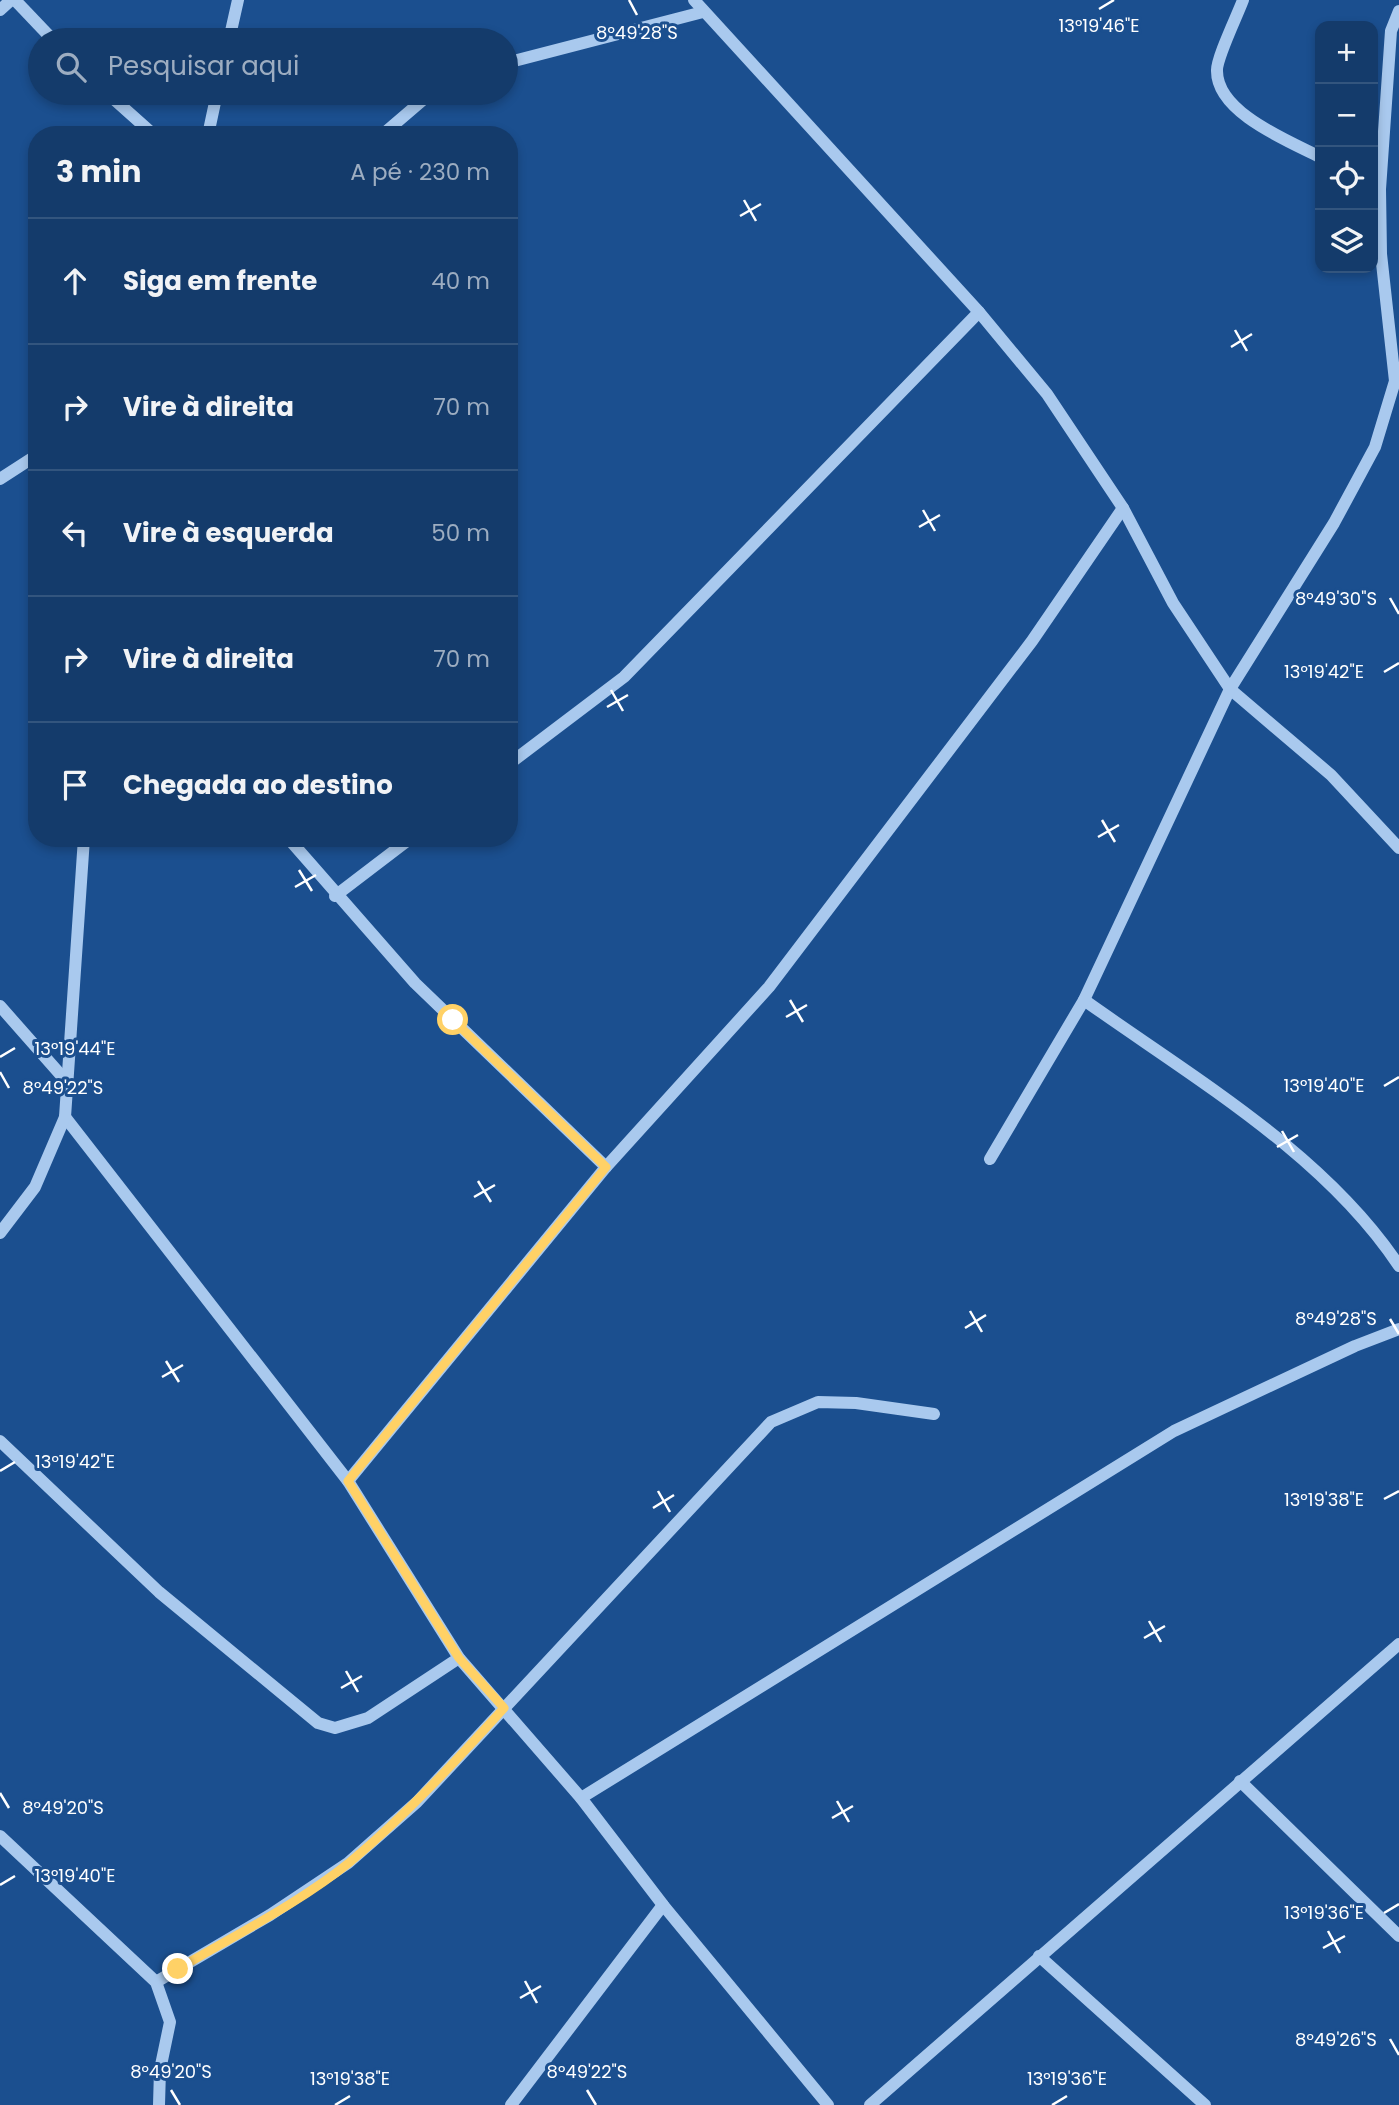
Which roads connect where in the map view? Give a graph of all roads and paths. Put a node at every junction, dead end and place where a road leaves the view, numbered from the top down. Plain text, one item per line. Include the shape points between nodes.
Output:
1 (13, 0) edge
2 (238, 0) edge
3 (694, 0) edge
4 (1243, 0) edge
5 (0, 10) edge
6 (1399, 11) edge
7 (704, 12) junction
8 (41, 28) edge
9 (232, 28) edge
10 (518, 60) edge
11 (120, 105) edge
12 (215, 105) edge
13 (417, 105) edge
14 (144, 126) edge
15 (210, 126) edge
16 (392, 126) edge
17 (1315, 154) edge
18 (1378, 176) edge
19 (1378, 204) edge
20 (979, 312) junction
21 (28, 460) edge
22 (0, 479) edge
23 (1123, 508) junction
24 (1230, 689) junction
25 (518, 757) edge
26 (83, 847) edge
27 (295, 847) edge
28 (399, 847) edge
29 (1399, 848) edge
30 (335, 895) junction
31 (1084, 1000) junction
32 (0, 1006) edge
33 (67, 1082) junction
34 (65, 1117) junction
35 (990, 1160) dead end
36 (606, 1167) junction
37 (0, 1233) edge
38 (1399, 1266) edge
39 (1399, 1329) edge
40 (934, 1414) dead end
41 (0, 1441) edge
42 (348, 1481) junction
43 (1399, 1644) edge
44 (459, 1658) junction
45 (504, 1708) junction
46 (1240, 1781) junction
47 (581, 1798) junction
48 (0, 1836) edge
49 (663, 1905) junction
50 (1399, 1936) edge
51 (1039, 1956) junction
52 (156, 1982) junction
53 (159, 2105) edge
54 (511, 2105) edge
55 (828, 2105) edge
56 (870, 2105) edge
57 (1205, 2105) edge

1 - 5 street
1 - 8 street
2 - 9 street
3 - 7 street
4 - 17 street via 1216,70 1225,97 1256,124
6 - 18 street via 1391,31
7 - 10 street
7 - 20 street
11 - 14 street
12 - 15 street
13 - 16 street
19 - 24 street via 1395,381 1379,434 1334,523
20 - 23 street via 1047,394
20 - 25 street via 624,677
21 - 22 street
23 - 24 street via 1173,603
23 - 36 street via 1032,641 769,987
24 - 29 street via 1331,775
24 - 31 street
26 - 33 street
27 - 30 street
28 - 30 street
30 - 36 street via 415,984
31 - 35 street
31 - 38 street via 1271,1133 1351,1204
32 - 33 street
33 - 34 street
34 - 37 street via 35,1187
34 - 42 street
36 - 42 street
39 - 47 street via 1174,1431
40 - 45 street via 818,1402 771,1423
41 - 44 street via 159,1592 318,1723 335,1728 368,1718
42 - 44 street
43 - 46 street
44 - 45 street
45 - 47 street
45 - 52 street via 417,1802 348,1863
46 - 50 street
46 - 51 street
47 - 49 street
48 - 52 street
49 - 54 street
49 - 55 street
51 - 56 street
51 - 57 street
52 - 53 street via 170,2022 160,2070

